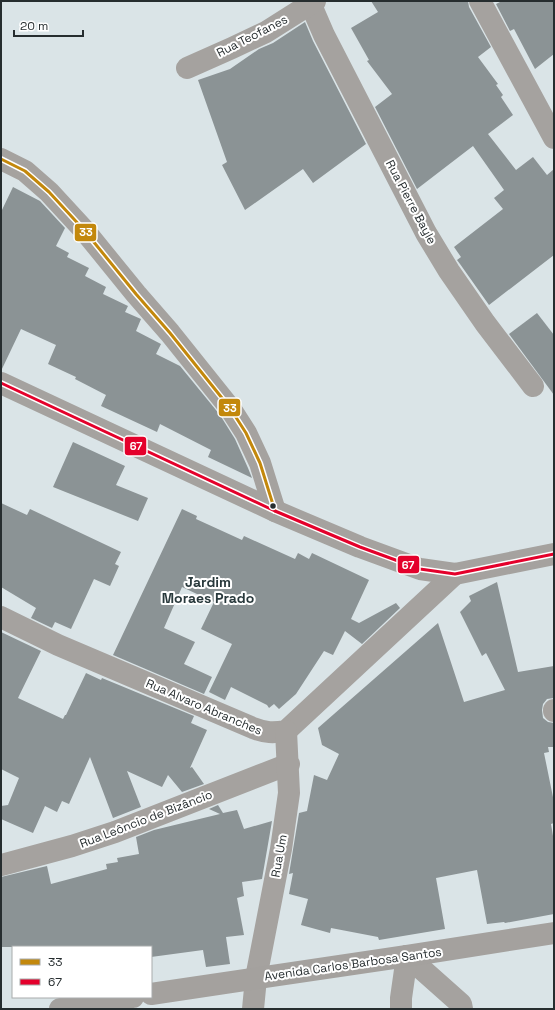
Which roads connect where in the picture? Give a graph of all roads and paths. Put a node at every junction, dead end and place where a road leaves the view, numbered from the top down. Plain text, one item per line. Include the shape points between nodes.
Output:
1 (480, 1) edge
2 (313, 3) edge
3 (187, 68) dead end
4 (554, 138) edge
5 (1, 159) edge
6 (1, 383) edge
7 (533, 386) dead end
8 (274, 511) junction
9 (554, 554) edge
10 (455, 574) junction
11 (1, 617) edge
12 (286, 731) junction
13 (289, 764) junction
14 (1, 846) edge
15 (10, 863) edge
16 (554, 933) edge
17 (407, 956) junction
18 (256, 978) junction
19 (152, 994) edge
20 (126, 998) edge
21 (60, 1009) edge
22 (253, 1009) edge
23 (400, 1009) edge
24 (462, 1009) edge

1 - 4 street
2 - 3 street, Rua Teofanes via 259,35
2 - 7 street, Rua Pierre Bayle via 324,36 426,233 485,323
5 - 8 street via 24,172 49,192 84,230 221,397 246,433 260,463
6 - 8 street
8 - 10 street via 420,569
9 - 10 street
10 - 12 street
11 - 12 street, Rua Alvaro Abranches via 253,728 267,733
12 - 13 street, Rua Um
13 - 15 street, Rua Leôncio de Bizâncio via 115,832
13 - 18 street, Rua Um via 289,793 282,842
14 - 15 street
16 - 17 main road, Avenida Carlos Barbosa Santos
17 - 18 main road, Avenida Carlos Barbosa Santos
17 - 23 street
17 - 24 street via 461,1004
18 - 19 main road, Avenida Carlos Barbosa Santos
18 - 22 street, Rua Um
20 - 21 main road

